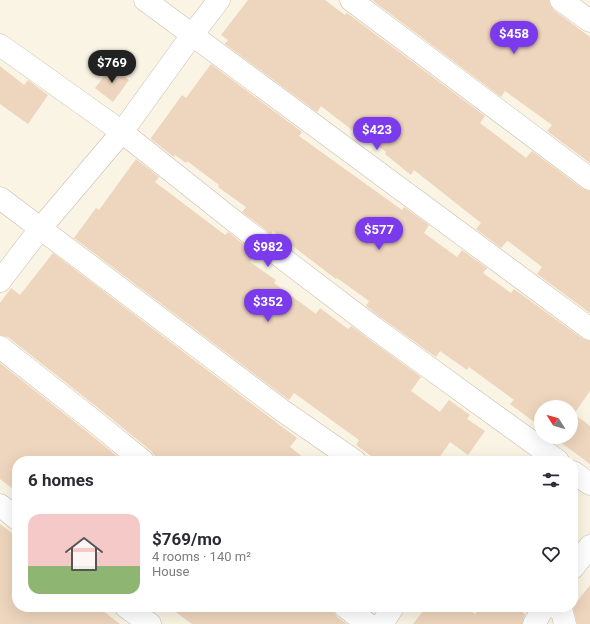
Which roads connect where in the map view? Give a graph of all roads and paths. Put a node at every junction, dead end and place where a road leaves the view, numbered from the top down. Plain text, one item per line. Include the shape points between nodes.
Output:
1 (145, 0) edge
2 (219, 0) edge
3 (351, 0) edge
4 (561, 0) edge
5 (590, 21) edge
6 (192, 35) junction
7 (0, 45) edge
8 (122, 132) junction
9 (590, 179) edge
10 (0, 198) edge
11 (40, 228) junction
12 (0, 281) edge
13 (590, 328) edge
14 (0, 347) edge
15 (137, 456) edge
16 (349, 456) edge
17 (551, 456) edge
18 (578, 476) edge
19 (590, 484) edge
20 (0, 504) edge
21 (12, 515) edge
22 (590, 546) edge
23 (578, 562) edge
24 (133, 612) edge
25 (352, 612) edge
26 (390, 612) edge
27 (541, 612) edge
28 (562, 612) edge
29 (150, 624) edge
30 (368, 624) edge
31 (382, 624) edge
32 (534, 624) edge
33 (565, 624) edge

1 - 6 street
2 - 6 street
3 - 9 street
4 - 5 street
6 - 8 street
6 - 13 street
7 - 8 street
8 - 11 street
8 - 17 street via 373,327
10 - 11 street
11 - 12 street
11 - 16 street via 283,411
14 - 15 street
18 - 19 street
20 - 21 street
22 - 23 street
24 - 29 street
25 - 30 street
26 - 31 street
27 - 32 street
28 - 33 street

